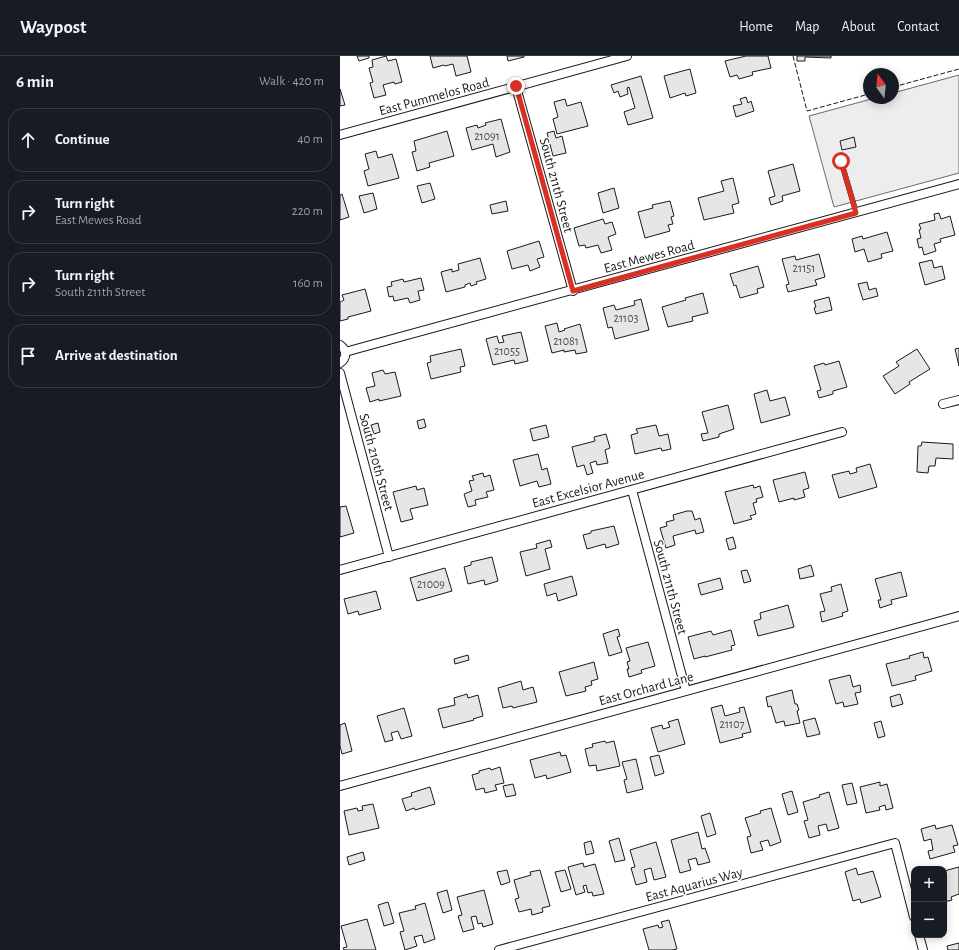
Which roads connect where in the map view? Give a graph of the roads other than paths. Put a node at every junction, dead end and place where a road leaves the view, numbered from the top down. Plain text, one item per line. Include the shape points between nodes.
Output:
1 (627, 56) edge
2 (516, 86) junction
3 (340, 135) edge
4 (841, 161) dead end
5 (959, 184) edge
6 (856, 213) junction
7 (573, 291) junction
8 (343, 349) edge
9 (340, 363) edge
10 (340, 373) edge
11 (959, 400) edge
12 (943, 404) dead end
13 (842, 432) dead end
14 (632, 490) junction
15 (389, 557) junction
16 (340, 570) edge
17 (959, 616) edge
18 (686, 691) junction
19 (340, 786) edge
20 (911, 905) edge
21 (920, 938) edge
22 (499, 950) edge
23 (923, 950) edge

1 - 2 street, East Pummelos Road
2 - 3 street, East Pummelos Road
2 - 7 street, South 211th Street
4 - 6 lane
5 - 6 street, East Mewes Road
6 - 7 street, East Mewes Road
7 - 8 street, East Mewes Road
8 - 9 street, East Mewes Road via 344,360
10 - 15 street, South 210th Street
11 - 12 street
13 - 14 street, East Excelsior Avenue
14 - 15 street, East Excelsior Avenue
14 - 18 street, South 211th Street
15 - 16 street, East Excelsior Avenue
17 - 18 street, East Orchard Lane
18 - 19 street, East Orchard Lane
20 - 22 street, East Aquarius Way via 895,843
21 - 23 street

